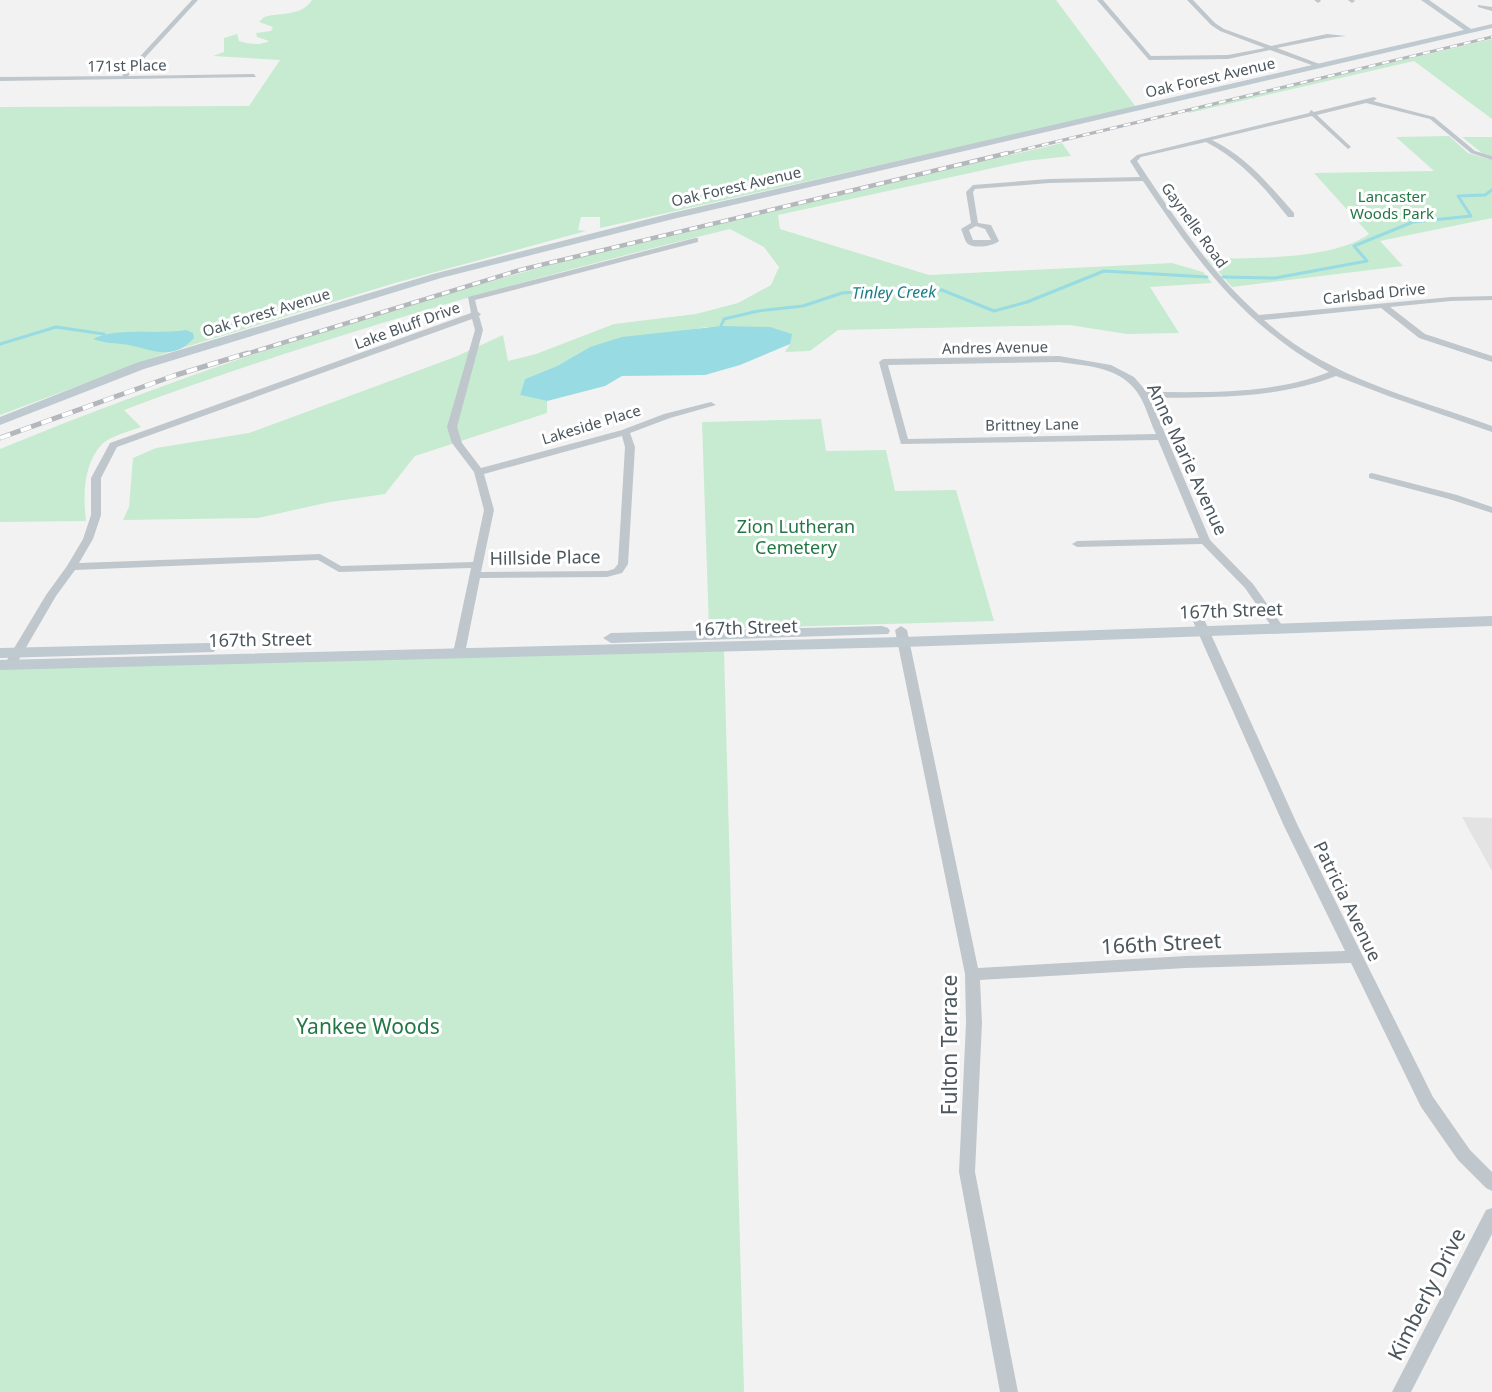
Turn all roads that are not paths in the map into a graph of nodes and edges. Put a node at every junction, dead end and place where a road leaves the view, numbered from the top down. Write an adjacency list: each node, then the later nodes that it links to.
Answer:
1 (195, 0): 13 (street)
2 (1100, 0): 10 (street)
3 (1190, 0): 10 (street)
4 (1424, 0): 8 (street)
5 (1480, 6): 6 (street)
6 (1492, 9)
7 (1492, 26): 8 (street, Oak Forest Avenue)
8 (1470, 31): 11 (street, Oak Forest Avenue)
9 (1343, 36): 10 (street)
10 (1274, 49): 11 (street)
11 (1324, 65): 32 (street, Oak Forest Avenue)
12 (254, 76): 13 (street, 171st Place)
13 (123, 78): 14 (street, 171st Place)
14 (0, 79)
15 (1311, 112): 16 (street, Gaynelle Road); 17 (street); 18 (street, Gaynelle Road)
16 (1205, 139): 19 (street, Gaynelle Road); 20 (street)
17 (1347, 147)
18 (1492, 158)
19 (1145, 179): 21 (street); 26 (street, Gaynelle Road)
20 (1292, 214)
21 (975, 224)
22 (695, 240): 25 (street, Lake Bluff Drive)
23 (1492, 298): 24 (street, Carlsbad Drive)
24 (1383, 306): 26 (street, Carlsbad Drive); 27 (street)
25 (477, 314): 37 (street); 42 (street, Lake Bluff Drive)
26 (1258, 318): 29 (street, Gaynelle Road)
27 (1492, 359)
28 (1108, 367): 30 (street, Anne Marie Avenue); 36 (street, Andres Avenue)
29 (1336, 373): 30 (street); 33 (street, Gaynelle Road)
30 (1144, 395): 35 (street, Anne Marie Avenue)
31 (711, 405): 34 (street, Lakeside Place)
32 (0, 421)
33 (1492, 429)
34 (625, 432): 37 (street, Lakeside Place); 43 (street, Hillside Place)
35 (1159, 437): 36 (street, Brittney Lane); 40 (street, Anne Marie Avenue)
36 (904, 442)
37 (479, 472): 43 (street)
38 (1372, 476): 39 (street)
39 (1492, 510)
40 (1205, 541): 41 (street); 46 (street, Anne Marie Avenue)
41 (1077, 544)
42 (72, 567): 43 (street); 50 (street)
43 (476, 570): 49 (street)
44 (1492, 610): 46 (street, 167th Street)
45 (1492, 621): 46 (street, 167th Street)
46 (1275, 622): 47 (street, 167th Street)
47 (1200, 625): 48 (street, 167th Street); 51 (street, Patricia Avenue)
48 (902, 636): 49 (street, 167th Street); 52 (street, Fulton Terrace)
49 (460, 648): 50 (street, 167th Street)
50 (7, 659)
51 (1353, 957): 52 (street, 166th Street); 53 (street, Patricia Avenue)
52 (972, 974): 55 (street, Fulton Terrace)
53 (1492, 1183)
54 (1492, 1216): 56 (street, Kimberly Drive)
55 (1009, 1392)
56 (1401, 1392)

